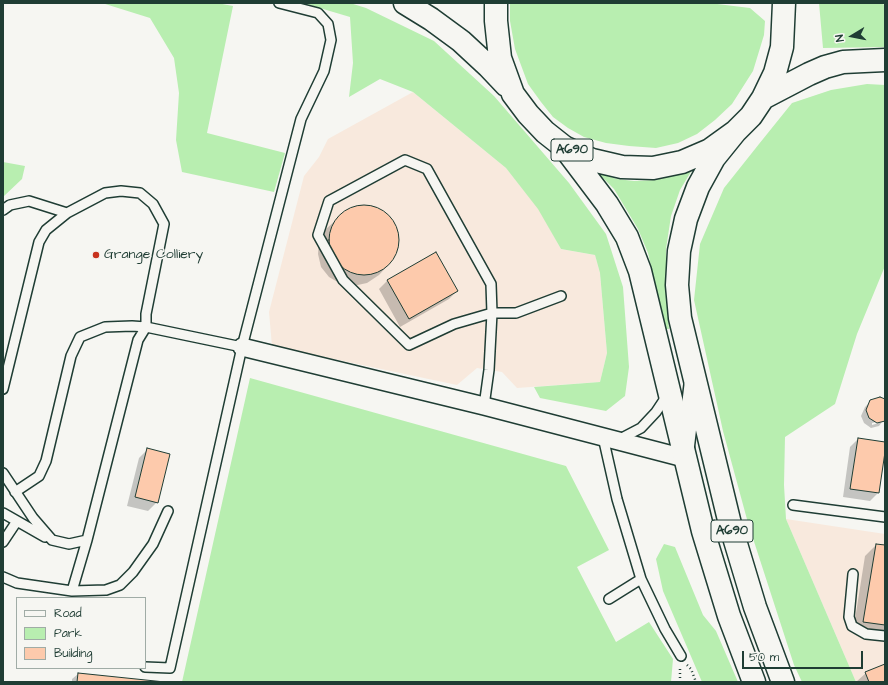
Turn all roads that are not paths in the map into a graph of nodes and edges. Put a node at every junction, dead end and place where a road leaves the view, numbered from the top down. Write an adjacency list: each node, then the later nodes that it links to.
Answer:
1 (279, 3): 15 (lane)
2 (405, 3): 6 (highway)
3 (496, 3): 6 (highway, A690)
4 (784, 11): 7 (highway, A690)
5 (885, 60): 7 (highway)
6 (513, 94): 9 (highway, A690)
7 (764, 98): 8 (highway, A690)
8 (735, 132): 9 (highway, A690); 16 (highway, A690)
9 (564, 147): 18 (highway, A690)
10 (3, 210): 11 (lane)
11 (67, 213): 14 (lane); 17 (lane)
12 (562, 296): 13 (lane)
13 (492, 313): 13 (lane); 19 (lane)
14 (146, 328): 15 (lane); 23 (lane); 30 (lane)
15 (242, 347): 19 (street); 39 (lane)
16 (694, 376): 21 (street); 41 (highway, A690)
17 (3, 389)
18 (669, 392): 20 (lane); 21 (highway, A690)
19 (484, 406): 20 (street)
20 (610, 439): 21 (street); 34 (lane)
21 (684, 458): 40 (highway, A690)
22 (3, 473): 23 (lane)
23 (15, 492): 29 (lane)
24 (793, 505): 27 (lane)
25 (168, 511): 35 (lane)
26 (3, 513): 28 (lane)
27 (885, 517)
28 (17, 521): 29 (lane); 31 (lane)
29 (52, 540): 30 (lane)
30 (87, 540): 35 (lane)
31 (3, 542)
32 (853, 574): 37 (lane)
33 (3, 577): 35 (lane)
34 (641, 579): 36 (lane); 38 (lane)
35 (72, 591)
36 (609, 599)
37 (885, 636)
38 (681, 656)
39 (146, 667)
40 (754, 682)
41 (783, 682)

